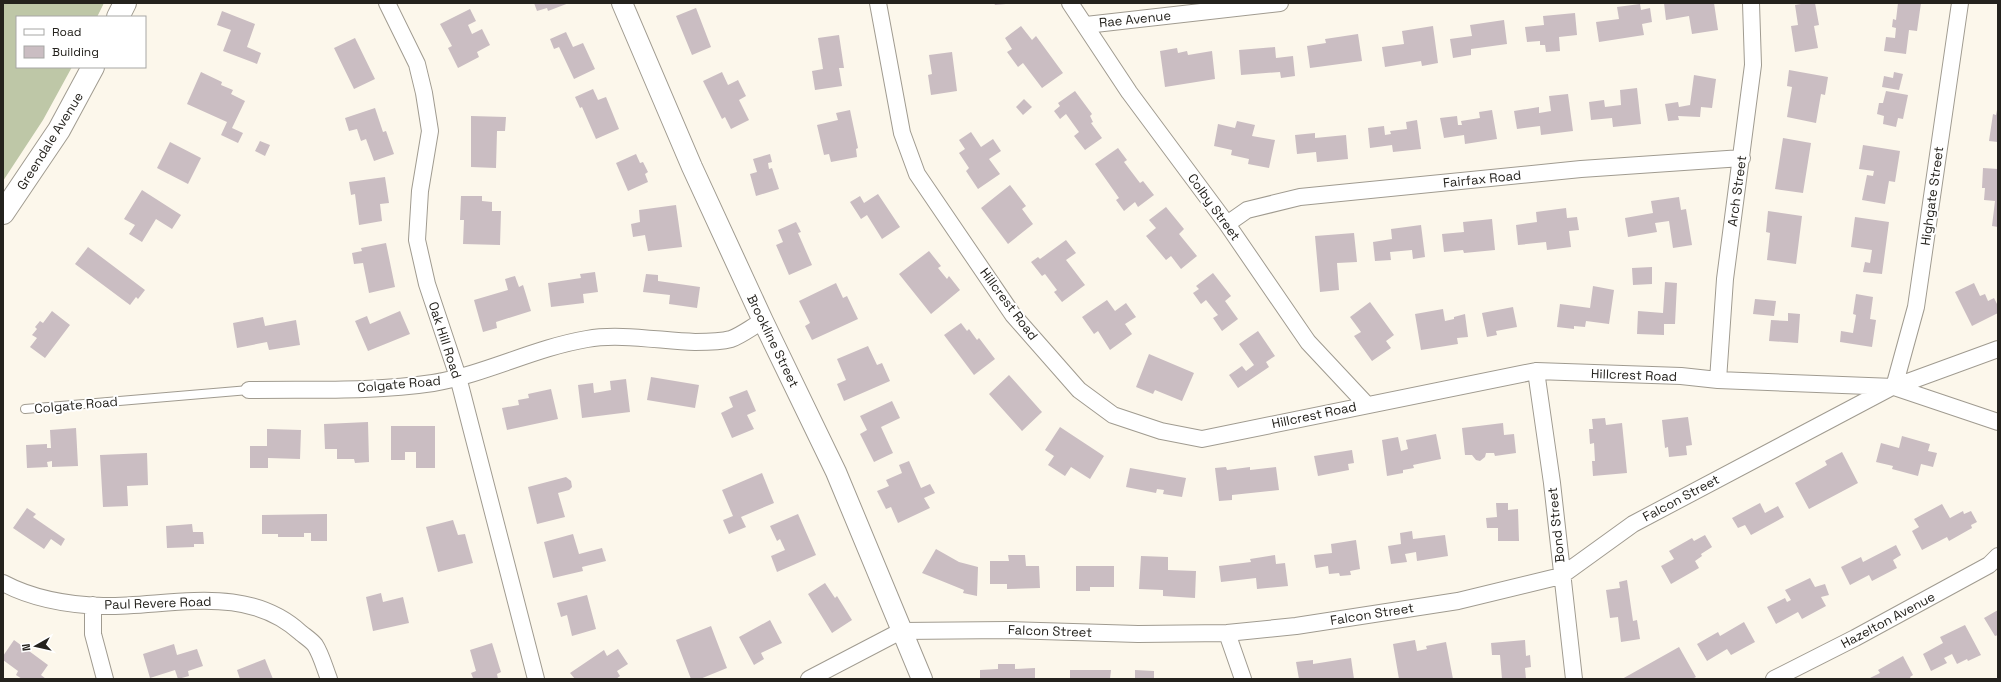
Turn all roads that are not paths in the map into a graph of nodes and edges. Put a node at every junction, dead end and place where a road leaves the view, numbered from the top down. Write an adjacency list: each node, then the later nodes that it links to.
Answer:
1 (125, 3): 9 (main road)
2 (387, 3): 18 (street, Oak Hill Road)
3 (622, 3): 15 (street, Brookline Street)
4 (878, 3): 22 (street, Hillcrest Road)
5 (1070, 3): 10 (street, Colby Street)
6 (1280, 3): 10 (street, Rae Avenue)
7 (1751, 3): 12 (street, Arch Street)
8 (1960, 3): 20 (street, Highgate Street)
9 (118, 16)
10 (1086, 25): 14 (street, Colby Street)
11 (92, 68): 13 (main road, Greendale Avenue)
12 (1742, 158): 14 (street, Fairfax Road); 19 (street, Arch Street)
13 (3, 213)
14 (1227, 224): 22 (street, Colby Street)
15 (763, 321): 18 (street, Colgate Road); 29 (street, Brookline Street)
16 (1998, 349): 20 (street, Hillcrest Road)
17 (1536, 371): 19 (street, Hillcrest Road); 22 (street, Hillcrest Road); 26 (street, Bond Street)
18 (458, 377): 21 (street, Colgate Road); 33 (street, Oak Hill Road)
19 (1718, 380): 20 (street, Hillcrest Road)
20 (1894, 387): 24 (street); 26 (street, Falcon Street)
21 (249, 390): 23 (lane, Colgate Road)
22 (1366, 404)
23 (25, 409)
24 (1998, 422)
25 (1998, 556): 38 (street, Hazelton Avenue)
26 (1561, 576): 30 (street, Falcon Street); 37 (street, Bond Street)
27 (4, 586): 28 (street, Paul Revere Road)
28 (93, 605): 31 (street); 32 (street, Paul Revere Road)
29 (901, 631): 30 (street, Falcon Street); 34 (street, Falcon Street); 35 (street, Brookline Street)
30 (1226, 633): 36 (street)
31 (105, 679)
32 (329, 679)
33 (536, 679)
34 (809, 679)
35 (922, 679)
36 (1243, 679)
37 (1574, 679)
38 (1774, 679)

